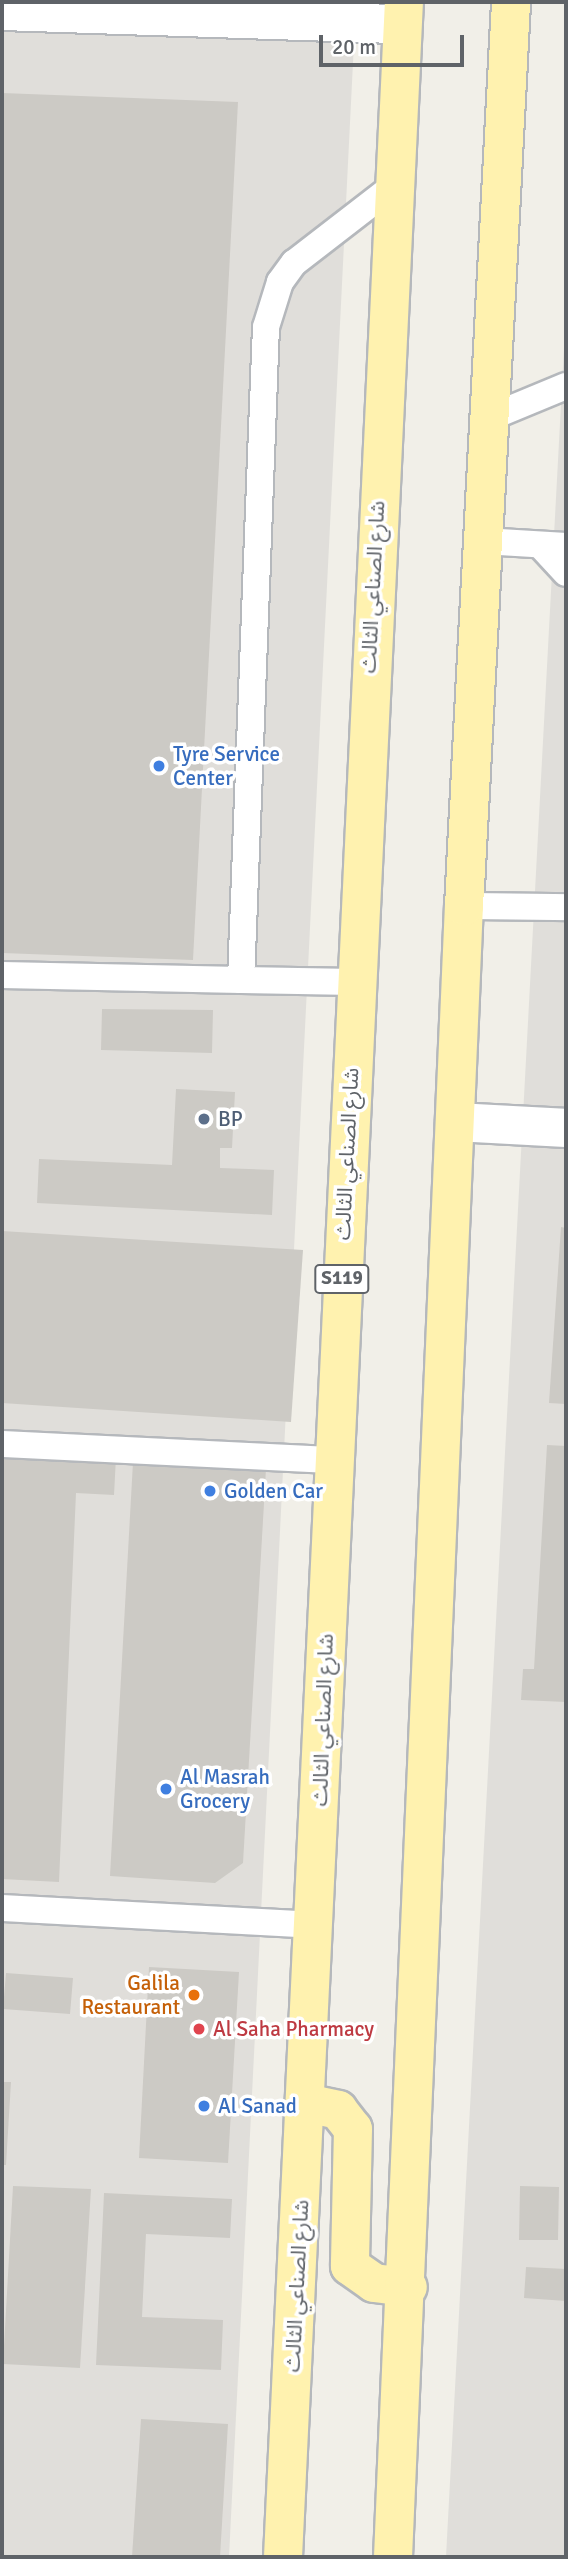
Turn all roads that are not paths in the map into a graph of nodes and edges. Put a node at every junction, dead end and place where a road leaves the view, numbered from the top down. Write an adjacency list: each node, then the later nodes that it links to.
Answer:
1 (511, 2): 6 (main road)
2 (2, 11): 3 (street)
3 (403, 13): 4 (main road, شارع الصناعي الثالث / S119)
4 (391, 188): 13 (lane); 14 (main road, شارع الصناعي الثالث / S119)
5 (566, 386): 6 (lane)
6 (491, 417): 7 (main road)
7 (483, 541): 8 (lane); 10 (main road)
8 (553, 546): 9 (lane)
9 (566, 573)
10 (464, 906): 11 (lane); 15 (main road)
11 (566, 907)
12 (2, 975): 13 (lane)
13 (240, 980): 14 (lane)
14 (355, 982): 18 (main road, شارع الصناعي الثالث / S119)
15 (456, 1122): 16 (street); 22 (main road)
16 (566, 1128)
17 (2, 1444): 18 (lane)
18 (333, 1460): 20 (main road, شارع الصناعي الثالث / S119)
19 (2, 1908): 20 (lane)
20 (313, 1925): 21 (main road, شارع الصناعي الثالث / S119)
21 (306, 2103): 22 (main road); 23 (main road, شارع الصناعي الثالث / S119)
22 (408, 2287): 24 (main road)
23 (283, 2557)
24 (393, 2557)

